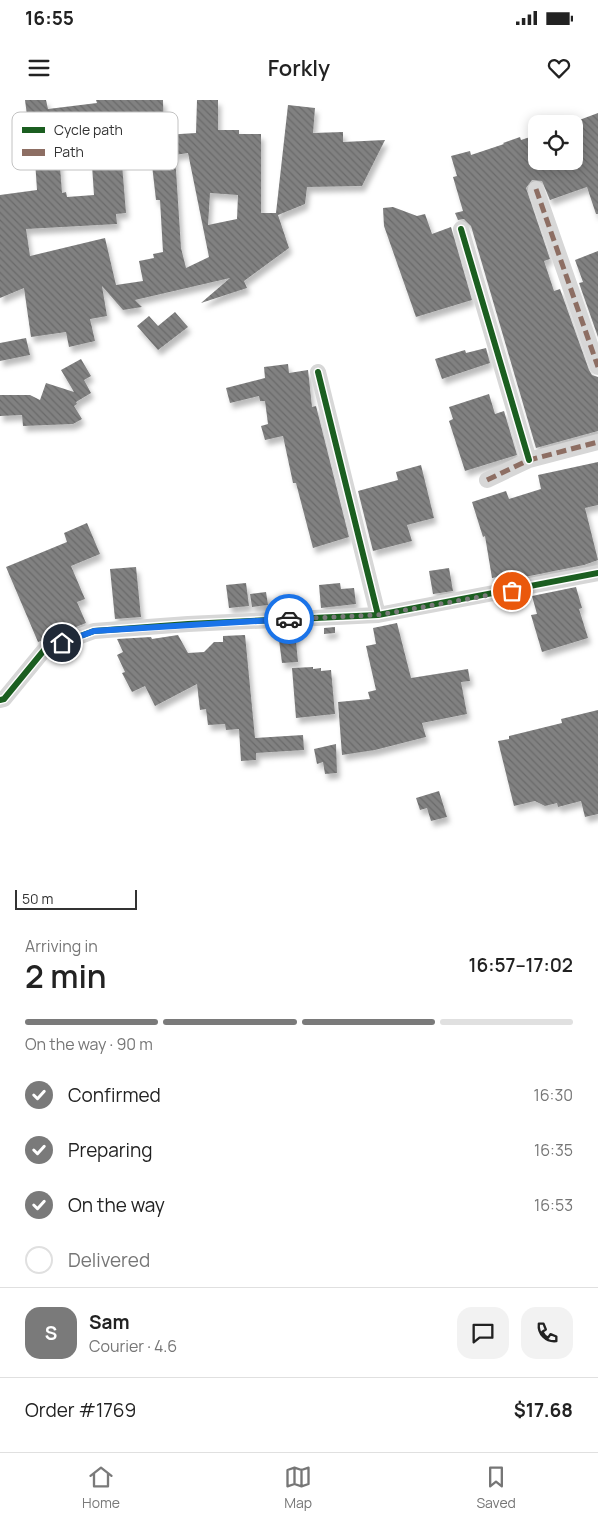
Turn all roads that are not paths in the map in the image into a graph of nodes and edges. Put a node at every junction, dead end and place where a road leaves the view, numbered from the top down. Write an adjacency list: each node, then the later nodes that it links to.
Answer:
1 (536, 189): 3 (street)
2 (461, 229): 6 (street)
3 (598, 367)
4 (318, 372): 9 (street)
5 (598, 442): 6 (street)
6 (529, 460): 7 (street)
7 (486, 480)
8 (598, 573): 9 (street)
9 (378, 615): 10 (street)
10 (0, 700)

